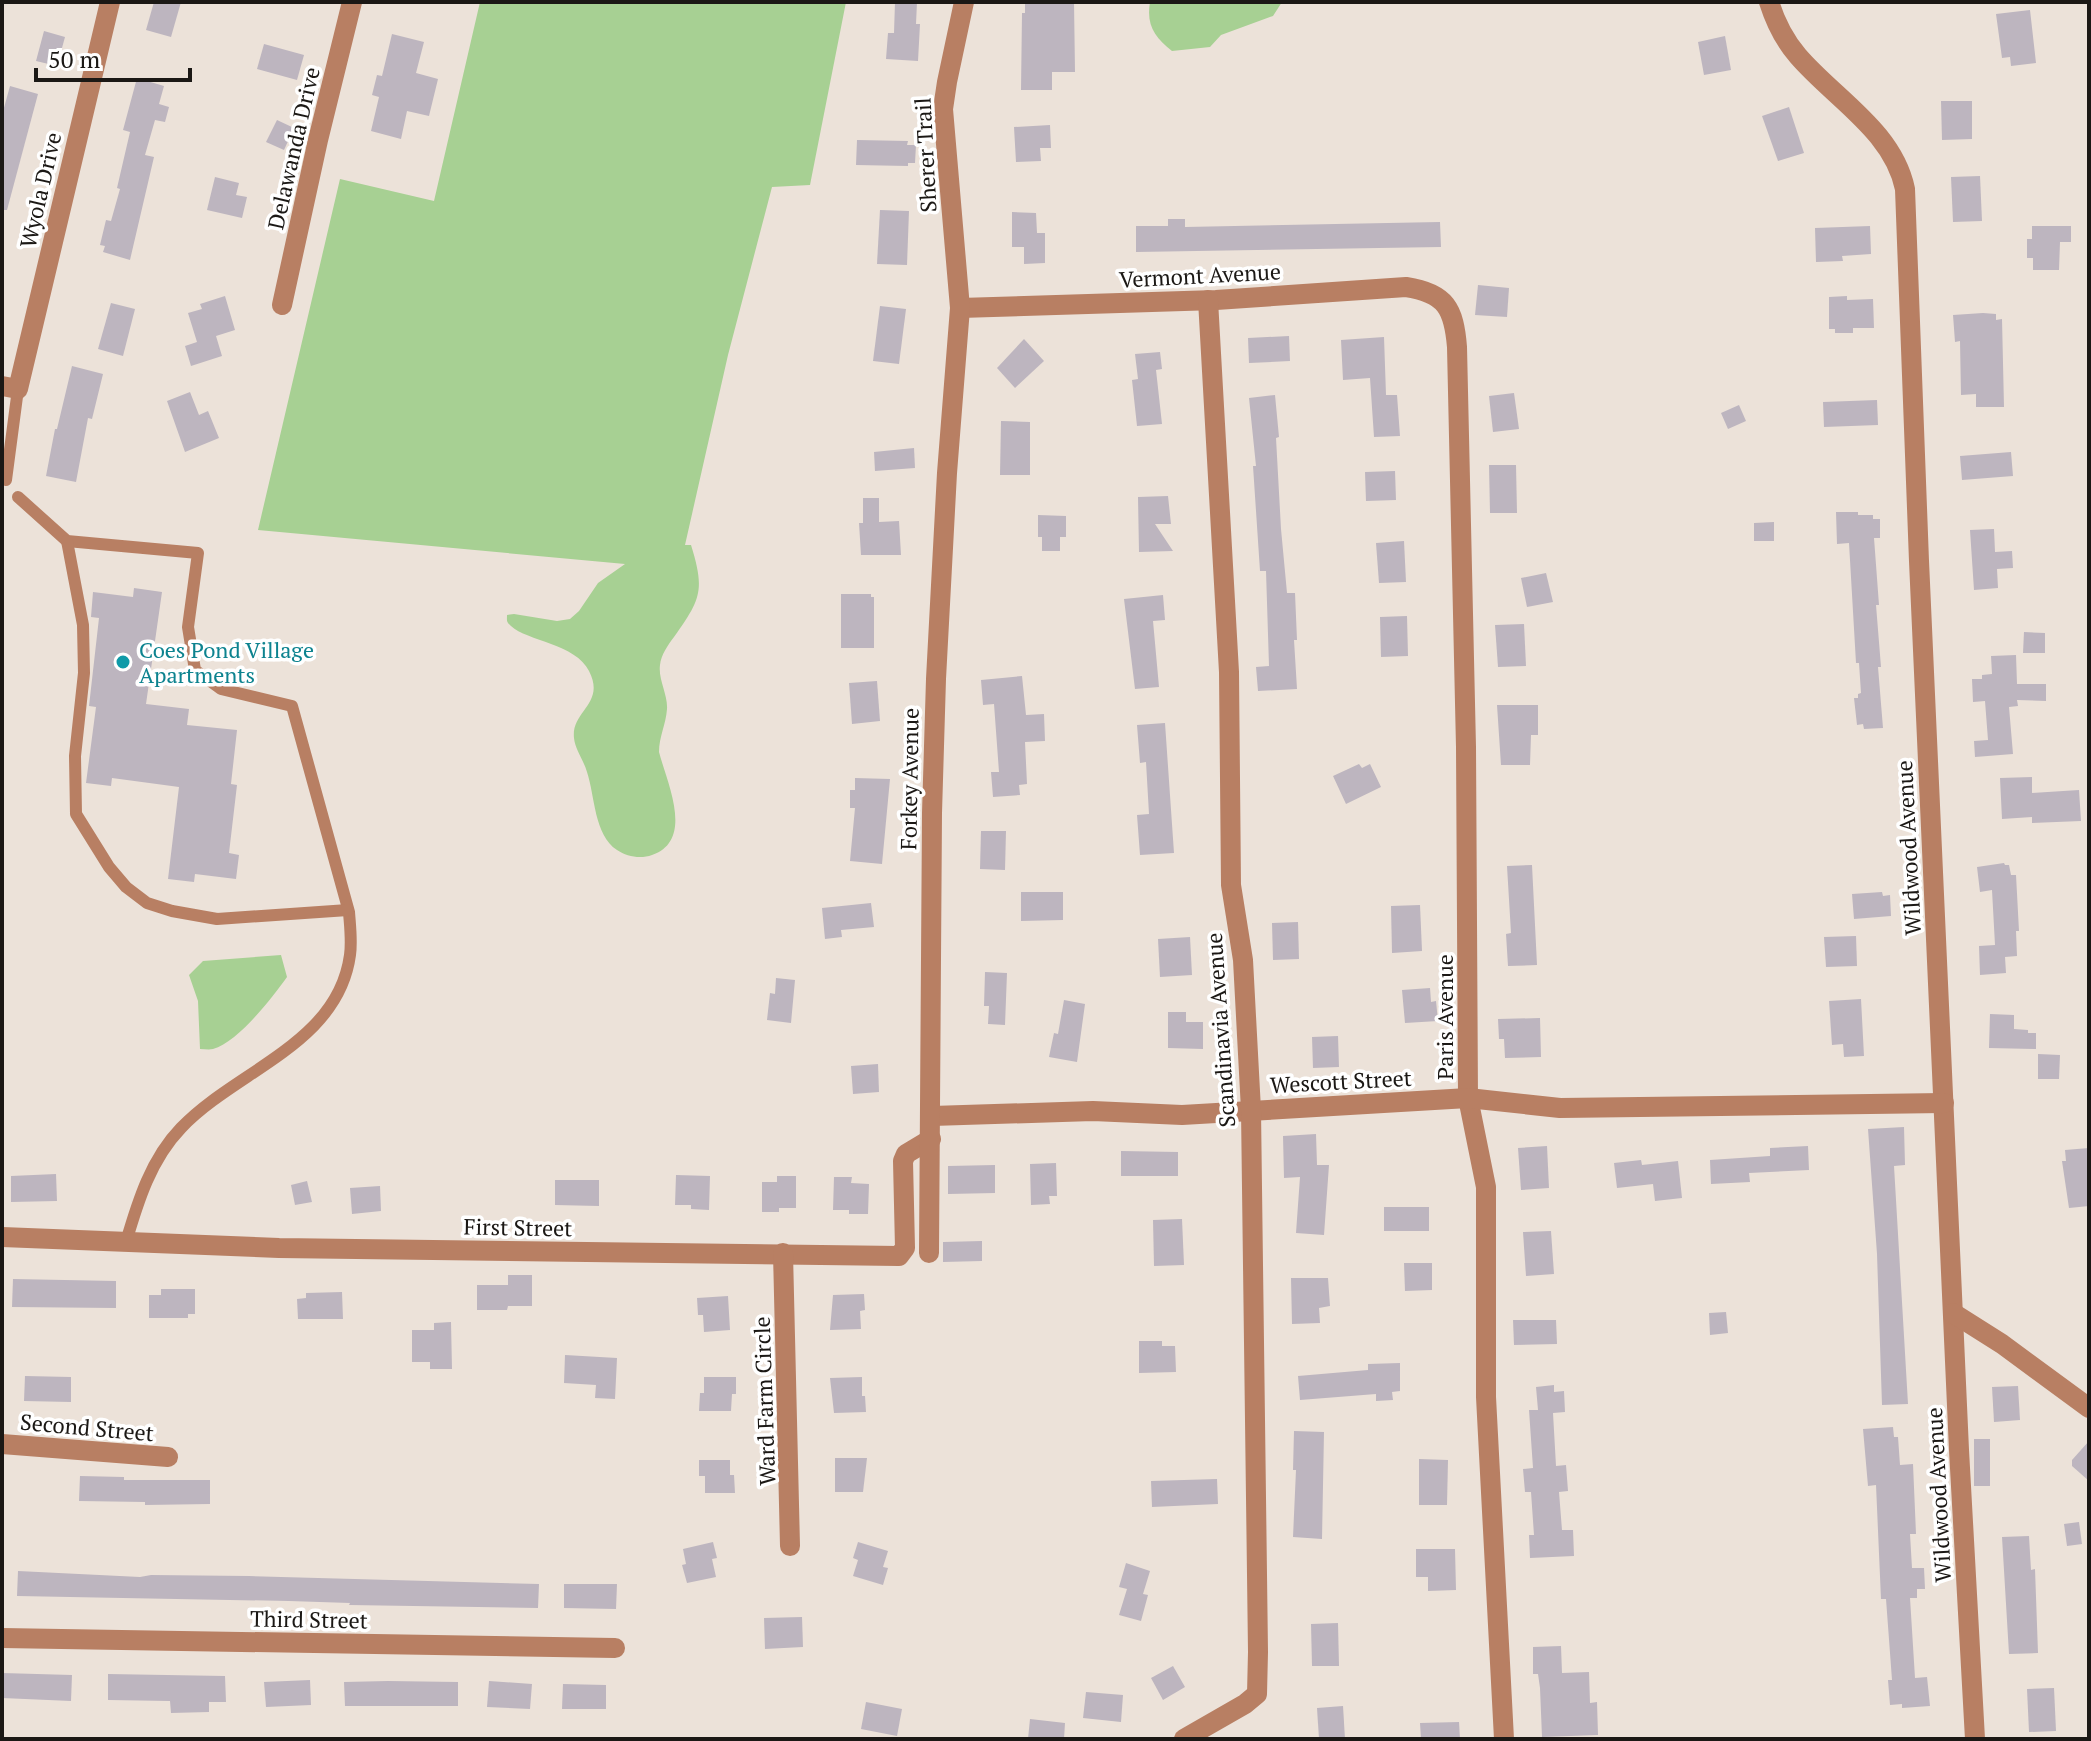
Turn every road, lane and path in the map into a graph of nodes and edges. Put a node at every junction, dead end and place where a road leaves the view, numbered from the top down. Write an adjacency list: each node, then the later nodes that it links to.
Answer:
1 (110, 2): 9 (street, Wyola Drive)
2 (352, 2): 7 (street, Delawanda Drive)
3 (964, 2): 8 (street, Sherer Trail)
4 (1769, 2): 15 (street, Wildwood Avenue)
5 (1439, 299): 6 (street, Vermont Avenue); 14 (street, Paris Avenue)
6 (1208, 300): 8 (street, Vermont Avenue); 16 (street, Scandinavia Avenue)
7 (282, 305)
8 (960, 308): 17 (street, Forkey Avenue)
9 (10, 387): 10 (lane)
10 (6, 480)
11 (18, 497): 12 (lane)
12 (67, 541): 13 (lane); 13 (lane)
13 (348, 910): 20 (lane)
14 (1468, 1098): 15 (street, Wescott Street); 16 (street, Wescott Street); 31 (street, Paris Avenue)
15 (1944, 1103): 23 (street, Wildwood Avenue)
16 (1251, 1110): 17 (street, Wescott Street); 30 (street, Scandinavia Avenue)
17 (932, 1116): 18 (street, Forkey Avenue)
18 (931, 1139): 21 (street, First Street); 22 (street, Forkey Avenue)
19 (2, 1237): 20 (street, First Street)
20 (126, 1242): 21 (street, First Street)
21 (783, 1253): 27 (street, Ward Farm Circle)
22 (929, 1253)
23 (1953, 1313): 24 (street); 32 (street, Wildwood Avenue)
24 (2089, 1408)
25 (2, 1444): 26 (street, Second Street)
26 (168, 1457)
27 (790, 1546)
28 (2, 1638): 29 (street, Third Street)
29 (615, 1648)
30 (1184, 1739)
31 (1504, 1739)
32 (1975, 1739)

